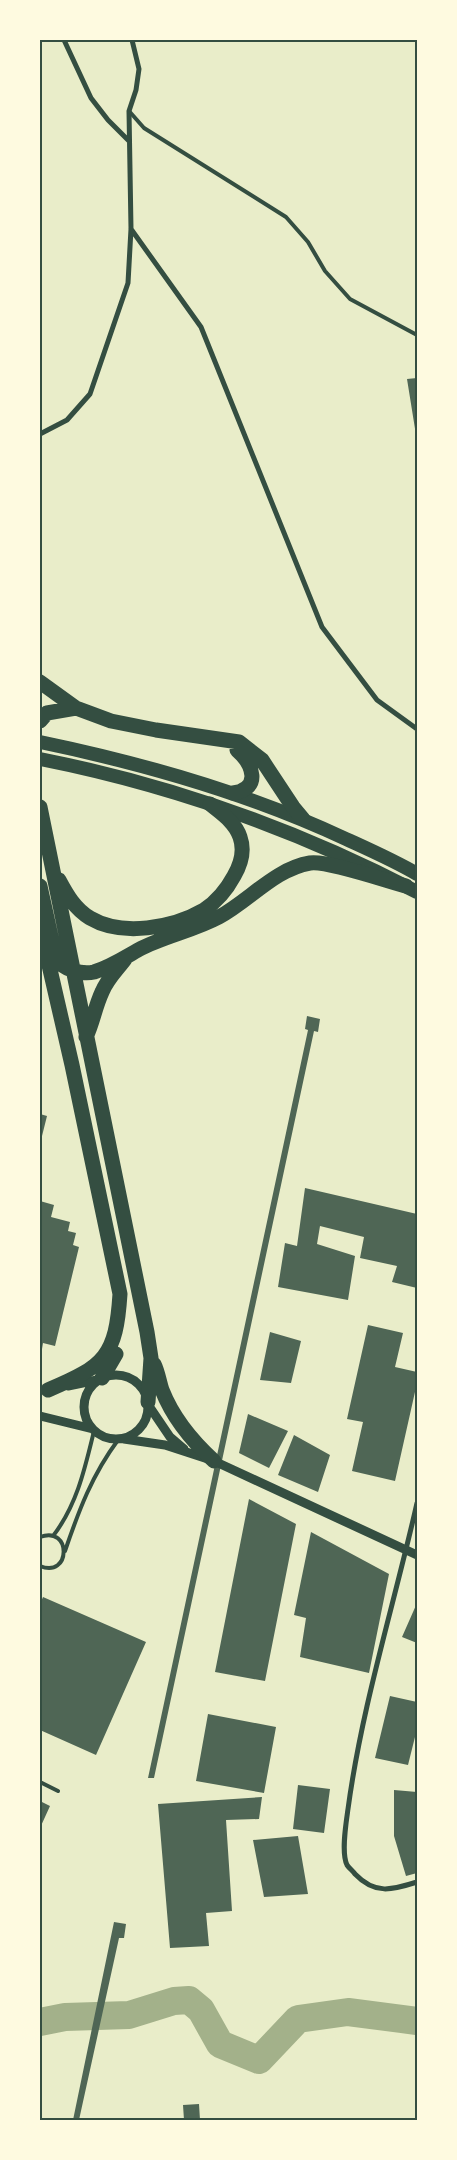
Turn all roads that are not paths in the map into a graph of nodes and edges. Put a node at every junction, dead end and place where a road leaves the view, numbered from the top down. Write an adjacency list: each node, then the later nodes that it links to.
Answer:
1 (64, 40): 4 (street)
2 (132, 40): 3 (street)
3 (129, 111): 4 (street); 6 (lane)
4 (129, 141): 5 (street)
5 (131, 229): 7 (street); 11 (street)
6 (417, 335)
7 (40, 434)
8 (40, 682): 9 (highway)
9 (76, 708): 10 (highway); 12 (highway)
10 (40, 721)
11 (417, 729)
12 (222, 739): 15 (highway); 18 (highway)
13 (40, 742): 15 (highway)
14 (40, 759): 16 (highway)
15 (233, 793): 18 (highway)
16 (210, 804): 19 (highway); 22 (highway)
17 (40, 807): 19 (highway)
18 (303, 819): 20 (highway)
19 (52, 870): 25 (highway)
20 (415, 873)
21 (40, 886): 25 (highway)
22 (411, 889): 24 (highway)
23 (40, 926): 27 (highway)
24 (126, 959): 25 (highway); 26 (highway)
25 (74, 970): 26 (highway)
26 (86, 1037): 28 (highway)
27 (120, 1294): 29 (highway); 30 (highway)
28 (151, 1358): 31 (highway); 36 (highway)
29 (99, 1379): 30 (street); 31 (street); 33 (street)
30 (44, 1389)
31 (149, 1404): 34 (street); 35 (street)
32 (40, 1416): 33 (street)
33 (93, 1430): 34 (street); 38 (lane)
34 (121, 1439): 35 (street); 40 (lane)
35 (186, 1451): 36 (street)
36 (214, 1461): 41 (street)
37 (417, 1503): 41 (street)
38 (53, 1536): 39 (lane); 40 (lane)
39 (40, 1537)
40 (65, 1551): 43 (lane)
41 (406, 1551): 42 (street); 47 (street)
42 (417, 1555)
43 (41, 1567): 44 (lane)
44 (40, 1574)
45 (40, 1782): 46 (lane)
46 (58, 1791)
47 (417, 1882)

